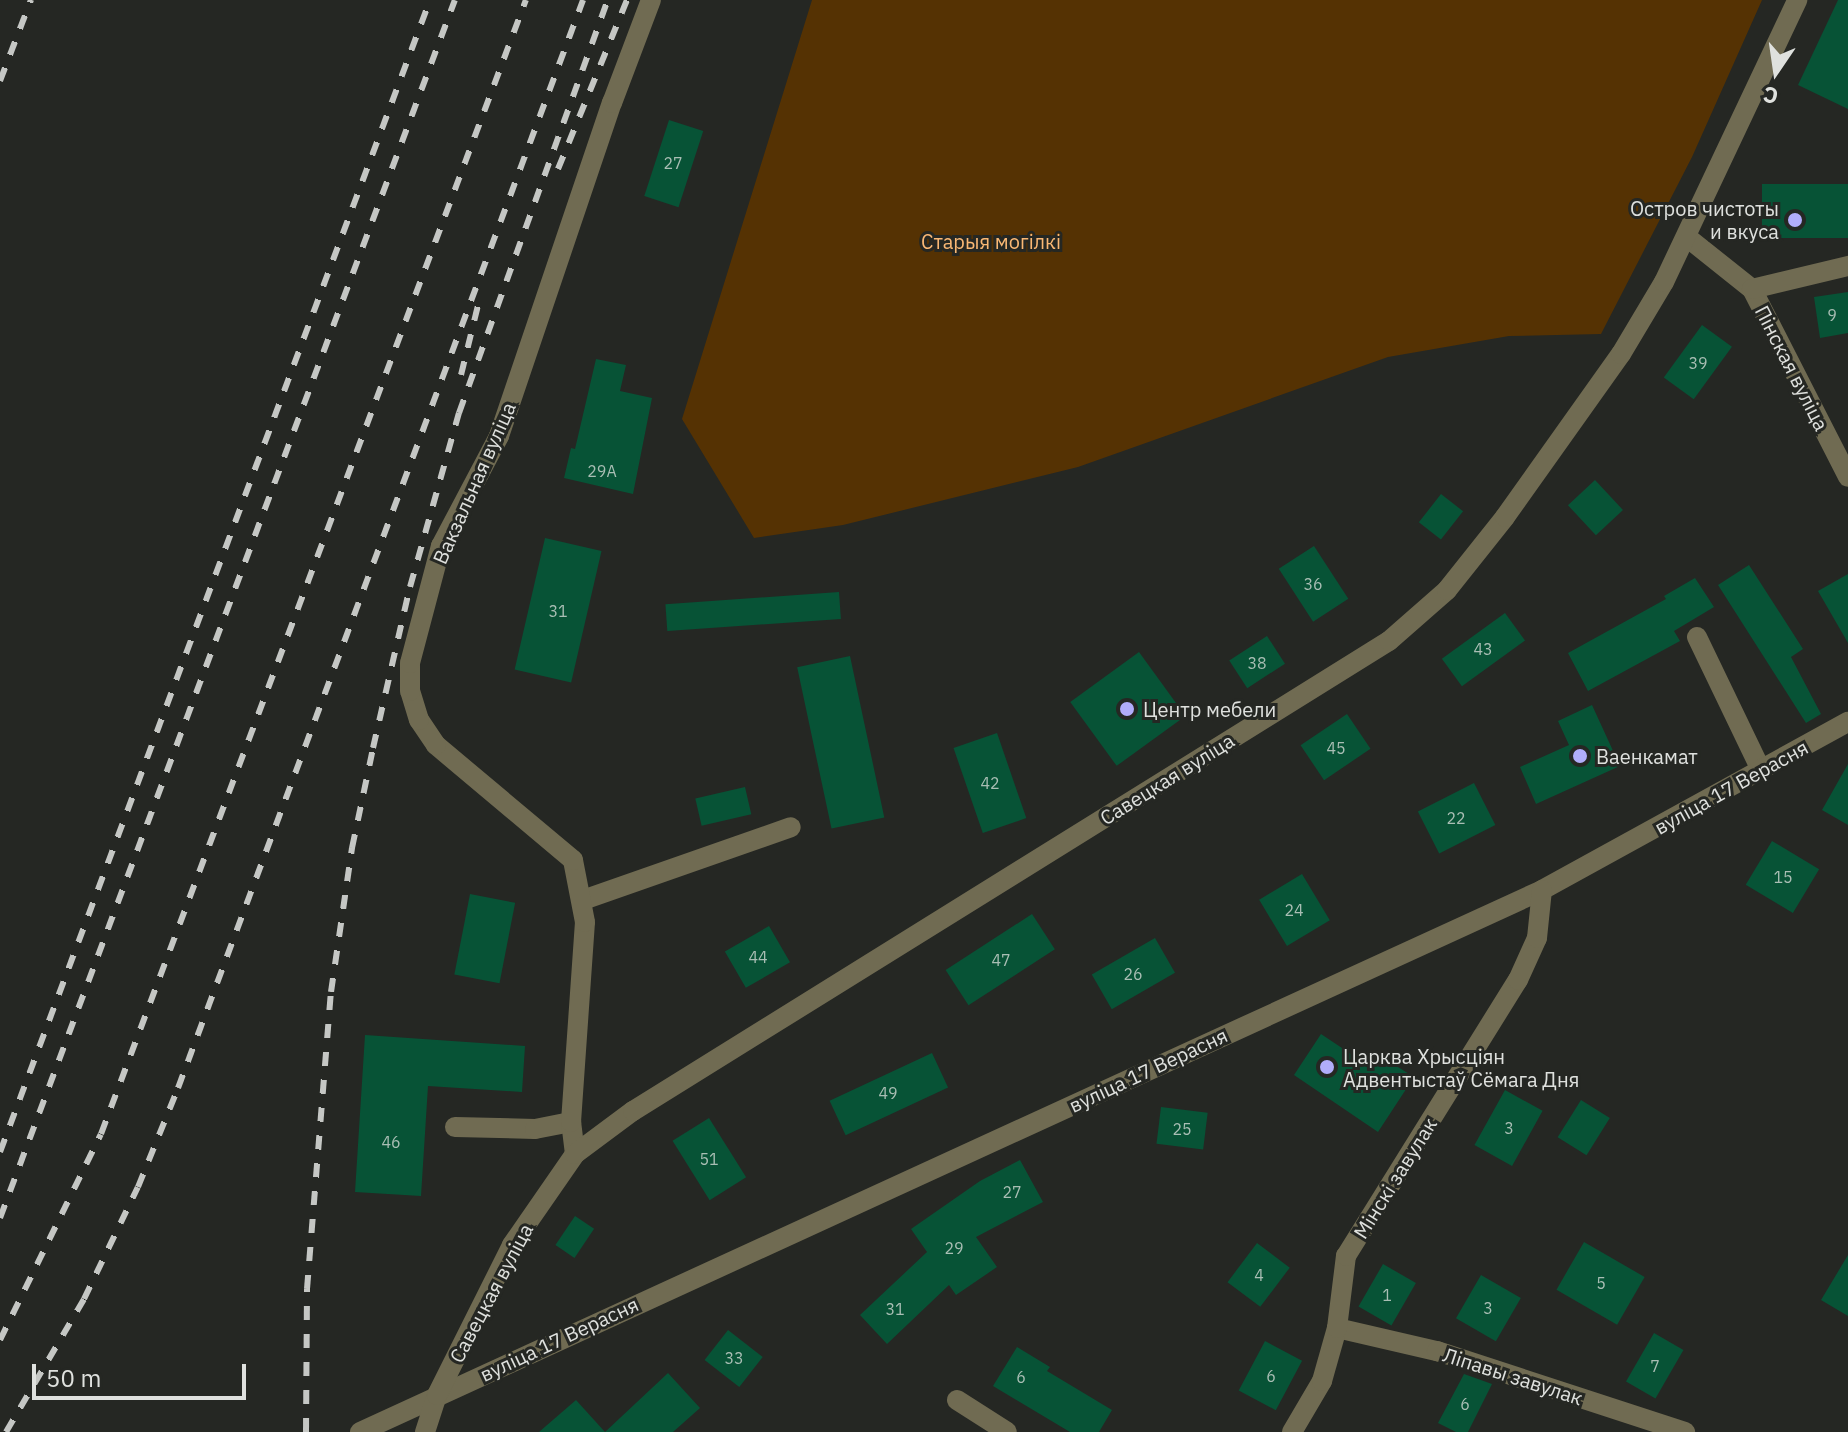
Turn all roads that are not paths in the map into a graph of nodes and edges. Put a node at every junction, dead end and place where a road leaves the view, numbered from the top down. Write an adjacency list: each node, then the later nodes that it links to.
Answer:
1 (651, 0): 12 (street, Вакзальная вуліца)
2 (1797, 0): 3 (street, Савецкая вуліца)
3 (1688, 238): 5 (street, Пінская вуліца); 15 (street, Савецкая вуліца)
4 (1848, 266): 5 (street)
5 (1752, 289): 6 (street, Пінская вуліца)
6 (1848, 477)
7 (1697, 637): 9 (street)
8 (1848, 722): 9 (street, вуліца 17 Верасня)
9 (1761, 770): 11 (street, вуліца 17 Верасня)
10 (791, 827): 12 (street)
11 (1542, 890): 16 (street, Мінскі завулак); 17 (street, вуліца 17 Верасня)
12 (583, 900): 13 (street, Вакзальная вуліца)
13 (571, 1122): 14 (street); 15 (street, Вакзальная вуліца)
14 (455, 1127)
15 (575, 1154): 17 (street, Савецкая вуліца)
16 (1337, 1328): 22 (street, Мінскі завулак); 23 (street, Ліпавы завулак)
17 (437, 1395): 19 (street, вуліца 17 Верасня); 20 (street, Савецкая вуліца)
18 (957, 1400): 21 (street)
19 (360, 1432)
20 (425, 1432)
21 (1007, 1432)
22 (1292, 1432)
23 (1685, 1432)

